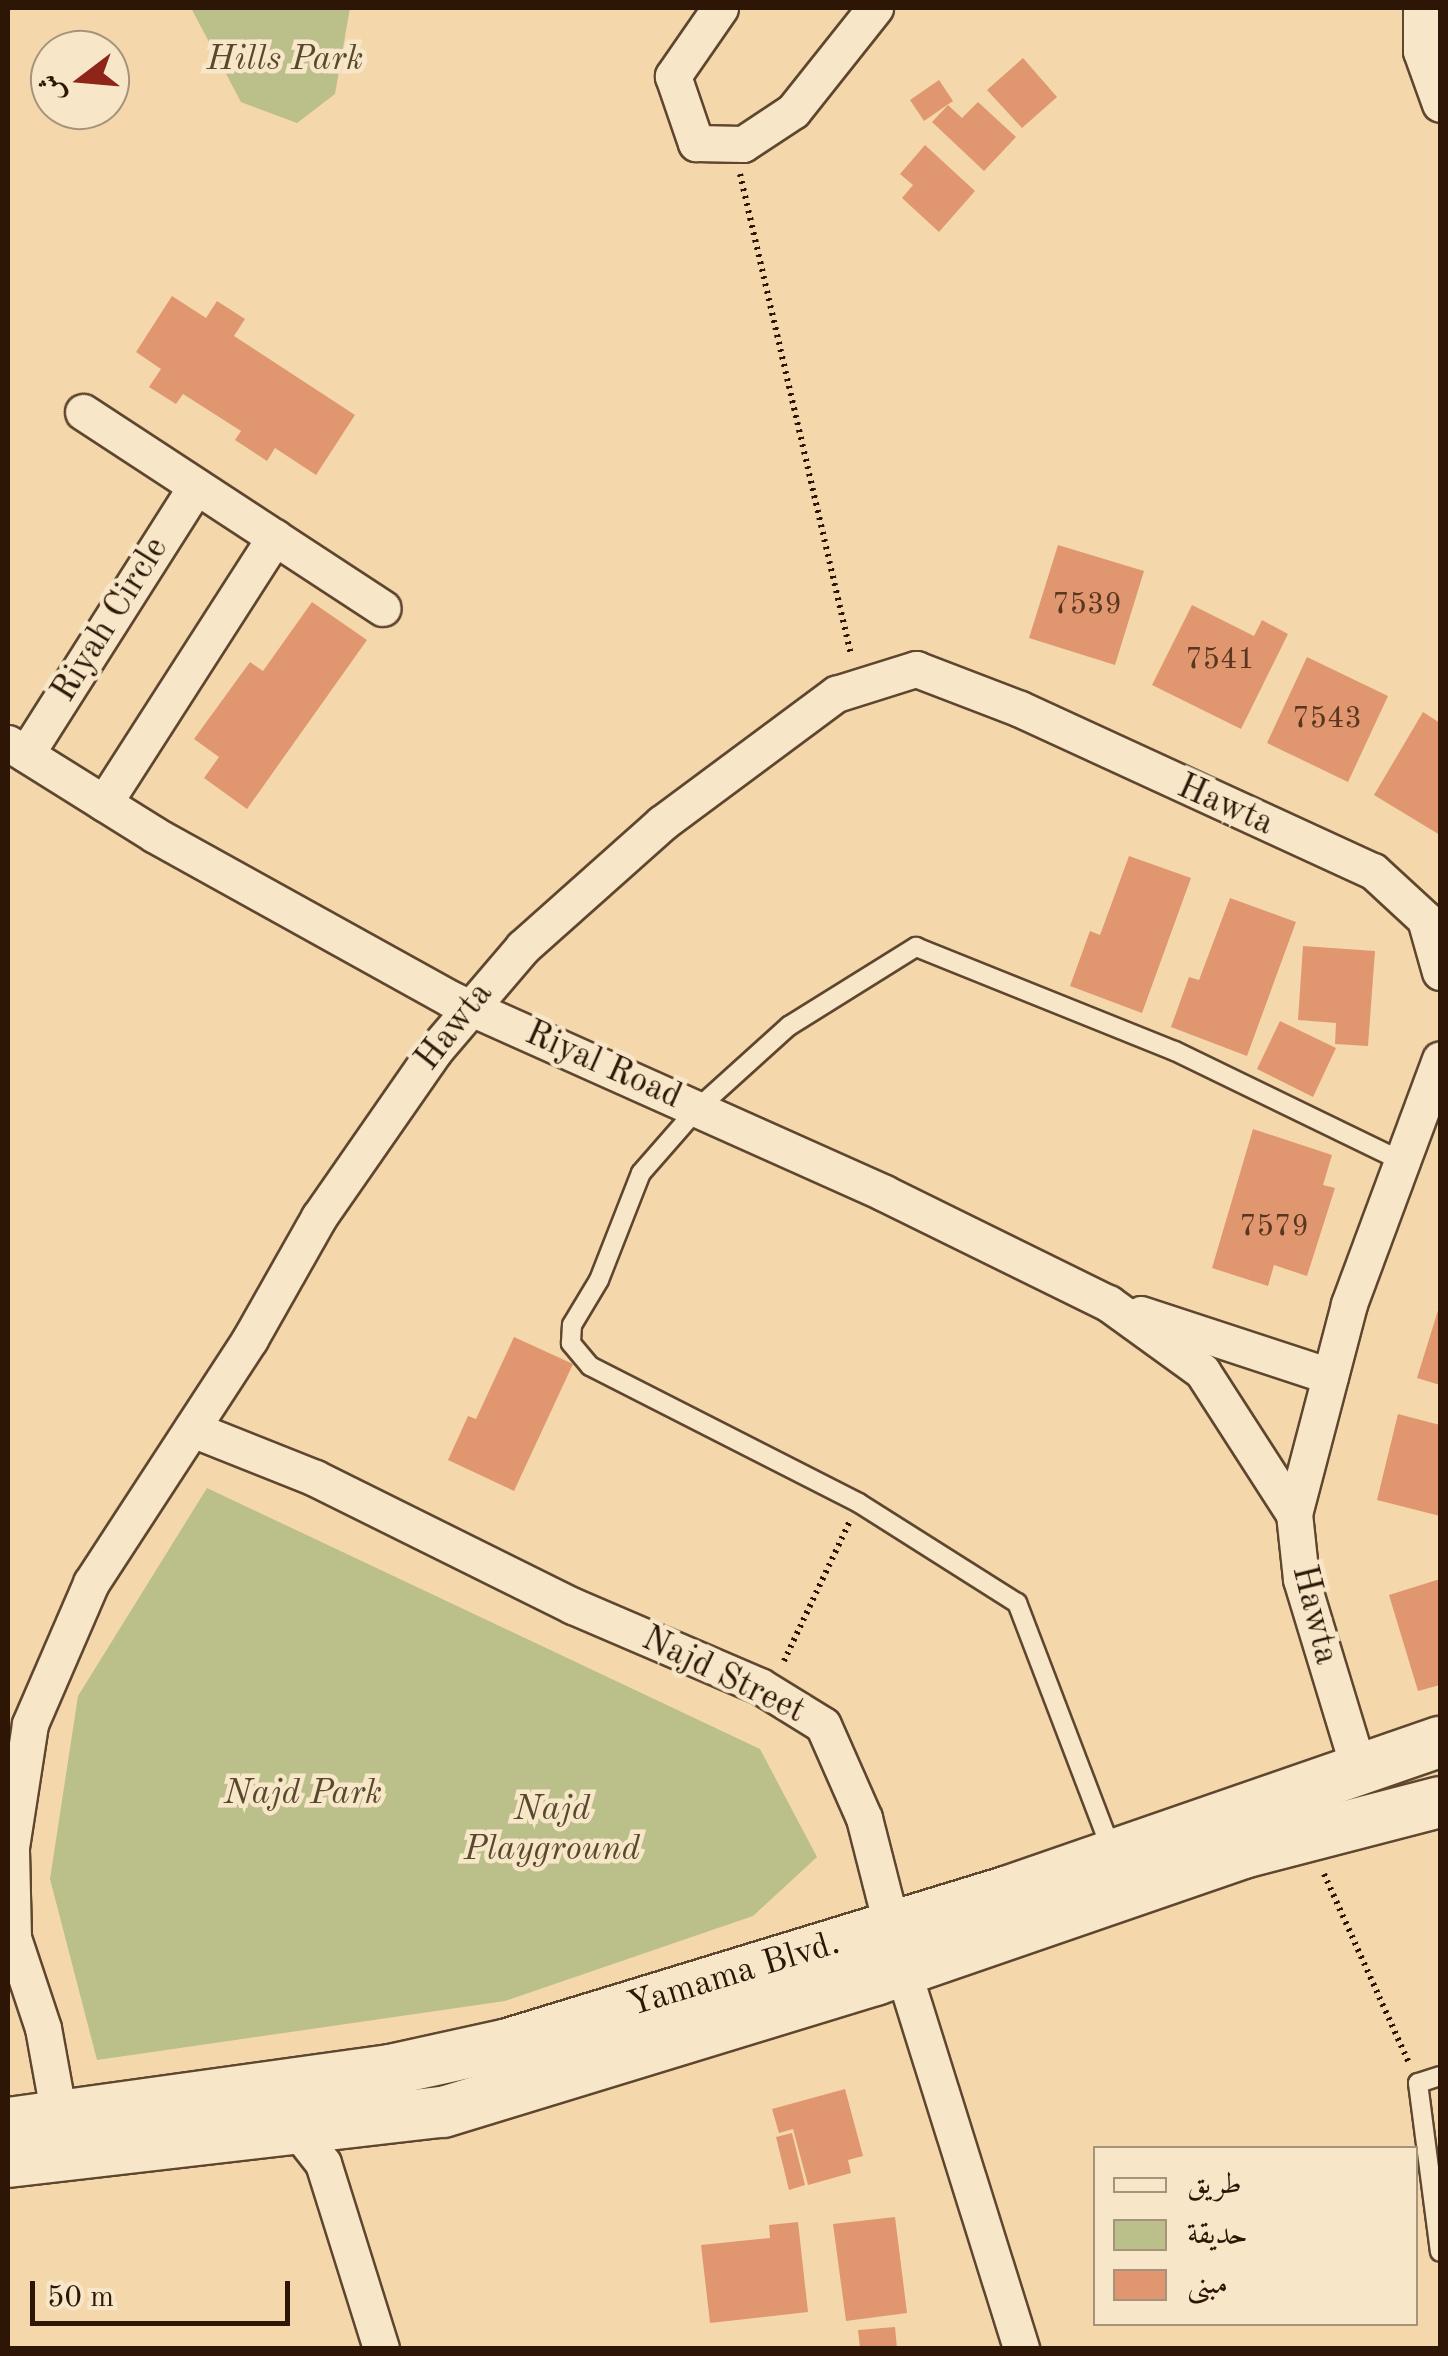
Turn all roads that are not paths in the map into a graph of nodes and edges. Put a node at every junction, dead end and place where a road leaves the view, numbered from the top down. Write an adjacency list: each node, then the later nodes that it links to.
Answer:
1 (720, 8): 2 (street)
2 (875, 8)
3 (1422, 8): 4 (street)
4 (1440, 104)
5 (82, 412): 6 (street)
6 (196, 486): 7 (street); 9 (street, Riyah Circle)
7 (276, 537): 8 (street); 10 (street)
8 (383, 608)
9 (16, 748): 10 (street, Riyal Road)
10 (104, 803): 12 (street, Riyal Road)
11 (1440, 972): 12 (street, Hawta)
12 (469, 1007): 14 (street, Riyal Road); 18 (street, Hawta)
13 (1440, 1059): 15 (street, Hawta)
14 (697, 1108): 15 (lane); 16 (street, Riyal Road); 23 (lane)
15 (1404, 1162): 17 (street, Hawta)
16 (1108, 1303): 17 (street, Riyal Road); 19 (street, Riyal Road)
17 (1330, 1376): 19 (street, Hawta)
18 (192, 1429): 24 (street, Najd Street); 26 (street, Hawta)
19 (1294, 1514): 21 (street, Hawta)
20 (1440, 1742): 21 (main road, Yamama Blvd.)
21 (1359, 1770): 23 (main road, Yamama Blvd.)
22 (1440, 1802): 24 (main road, Yamama Blvd.)
23 (1114, 1855): 24 (main road, Yamama Blvd.)
24 (898, 1949): 26 (main road, Yamama Blvd.); 28 (main road, Yamama Blvd.); 32 (street, Najd Street)
25 (1440, 2076): 30 (lane)
26 (59, 2116): 27 (main road, Yamama Blvd.)
27 (8, 2123)
28 (298, 2130): 29 (main road, Yamama Blvd.); 31 (street)
29 (8, 2162)
30 (1440, 2252)
31 (381, 2348)
32 (1021, 2348)

